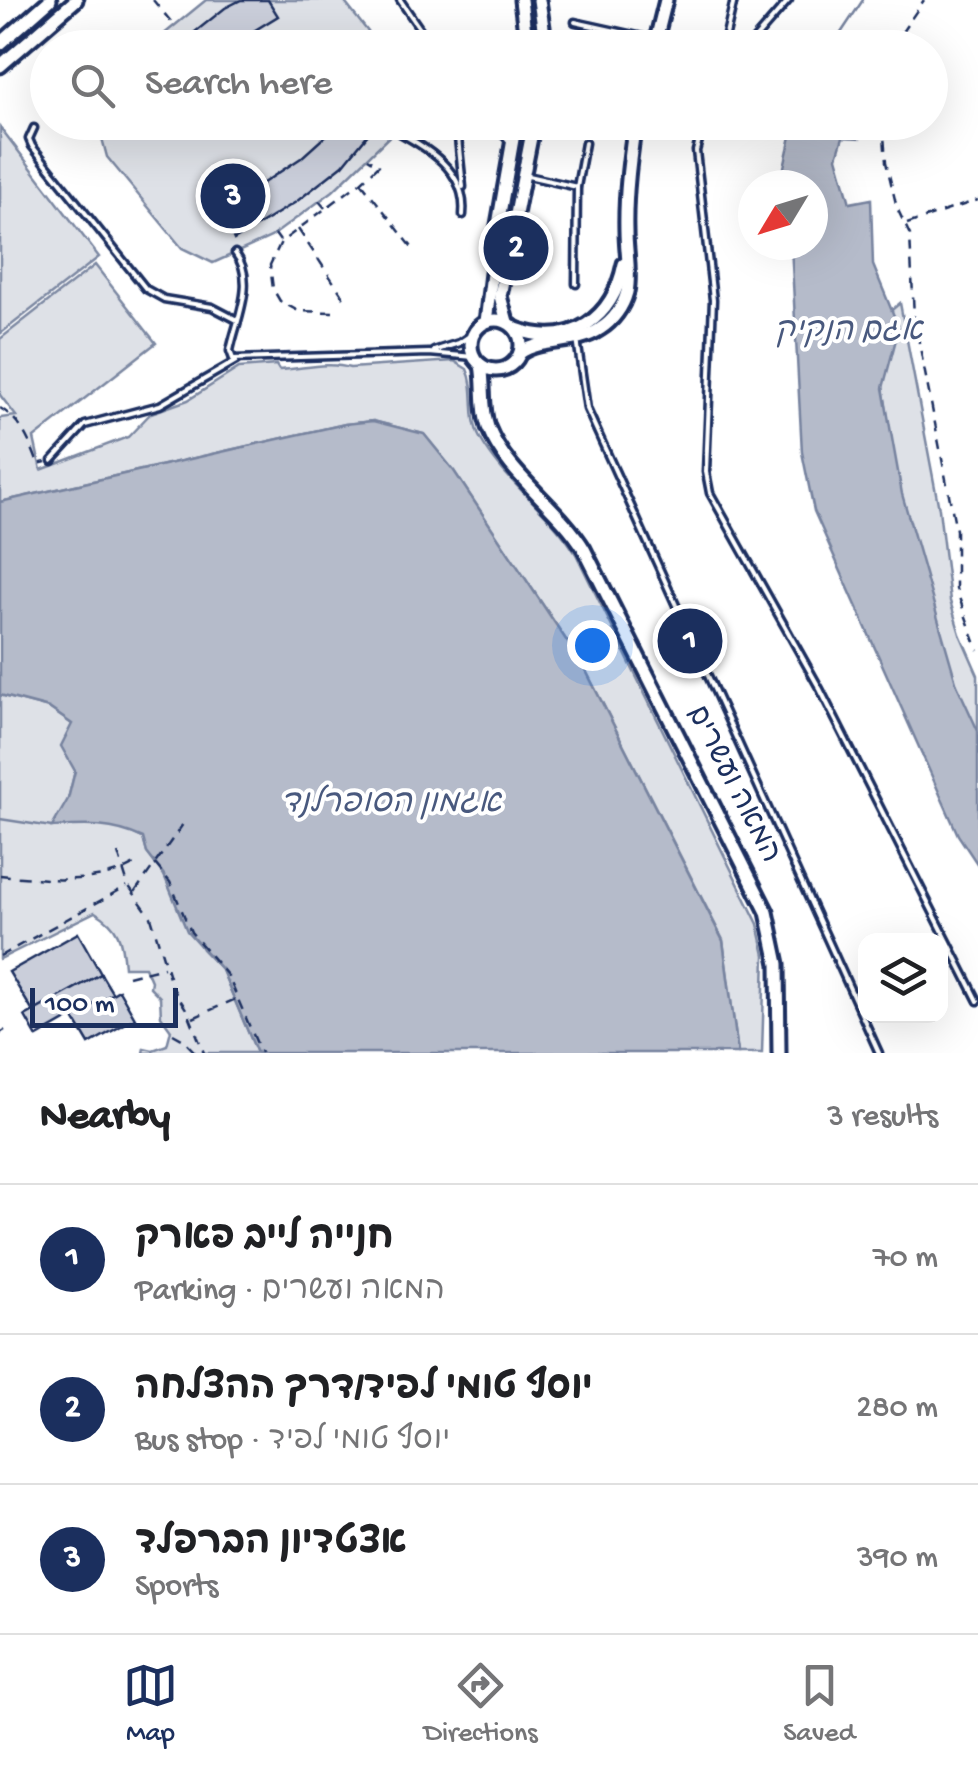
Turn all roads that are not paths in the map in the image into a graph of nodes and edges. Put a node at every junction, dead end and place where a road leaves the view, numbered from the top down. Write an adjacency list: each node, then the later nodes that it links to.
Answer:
1 (50, 0): 19 (street)
2 (76, 0): 10 (street)
3 (400, 0): 11 (lane)
4 (521, 0): 12 (street)
5 (540, 0): 13 (street)
6 (666, 0): 15 (street)
7 (734, 0): 16 (lane)
8 (789, 0): 17 (lane)
9 (576, 22): 14 (lane)
10 (41, 30)
11 (421, 30)
12 (525, 30)
13 (544, 30)
14 (605, 30)
15 (658, 30)
16 (727, 30)
17 (763, 30)
18 (30, 40): 20 (street)
19 (0, 44)
20 (0, 66)
21 (30, 137): 38 (lane)
22 (411, 140): 33 (lane)
23 (458, 140): 33 (lane)
24 (506, 140): 30 (lane)
25 (513, 140): 30 (street)
26 (530, 140): 31 (street)
27 (633, 140): 36 (street)
28 (699, 140): 50 (lane)
29 (585, 143): 32 (lane)
30 (511, 148): 39 (street)
31 (523, 175): 32 (lane); 40 (street)
32 (576, 186): 37 (lane)
33 (464, 192): 34 (lane)
34 (463, 214)
35 (235, 253): 38 (lane)
36 (626, 255): 40 (street); 42 (street)
37 (576, 284)
38 (237, 320): 45 (lane)
39 (486, 322): 40 (street); 41 (street)
40 (511, 326): 44 (street)
41 (474, 333): 43 (lane); 46 (street)
42 (576, 340): 44 (street); 52 (lane)
43 (429, 353): 45 (lane); 46 (lane)
44 (520, 354): 47 (street)
45 (236, 360): 49 (lane)
46 (478, 361): 47 (street); 48 (street, המאה ועשרים)
47 (502, 369): 48 (street)
48 (484, 408): 51 (street, המאה ועשרים)
49 (52, 461)
50 (978, 1001)
51 (778, 1053)
52 (879, 1053)

